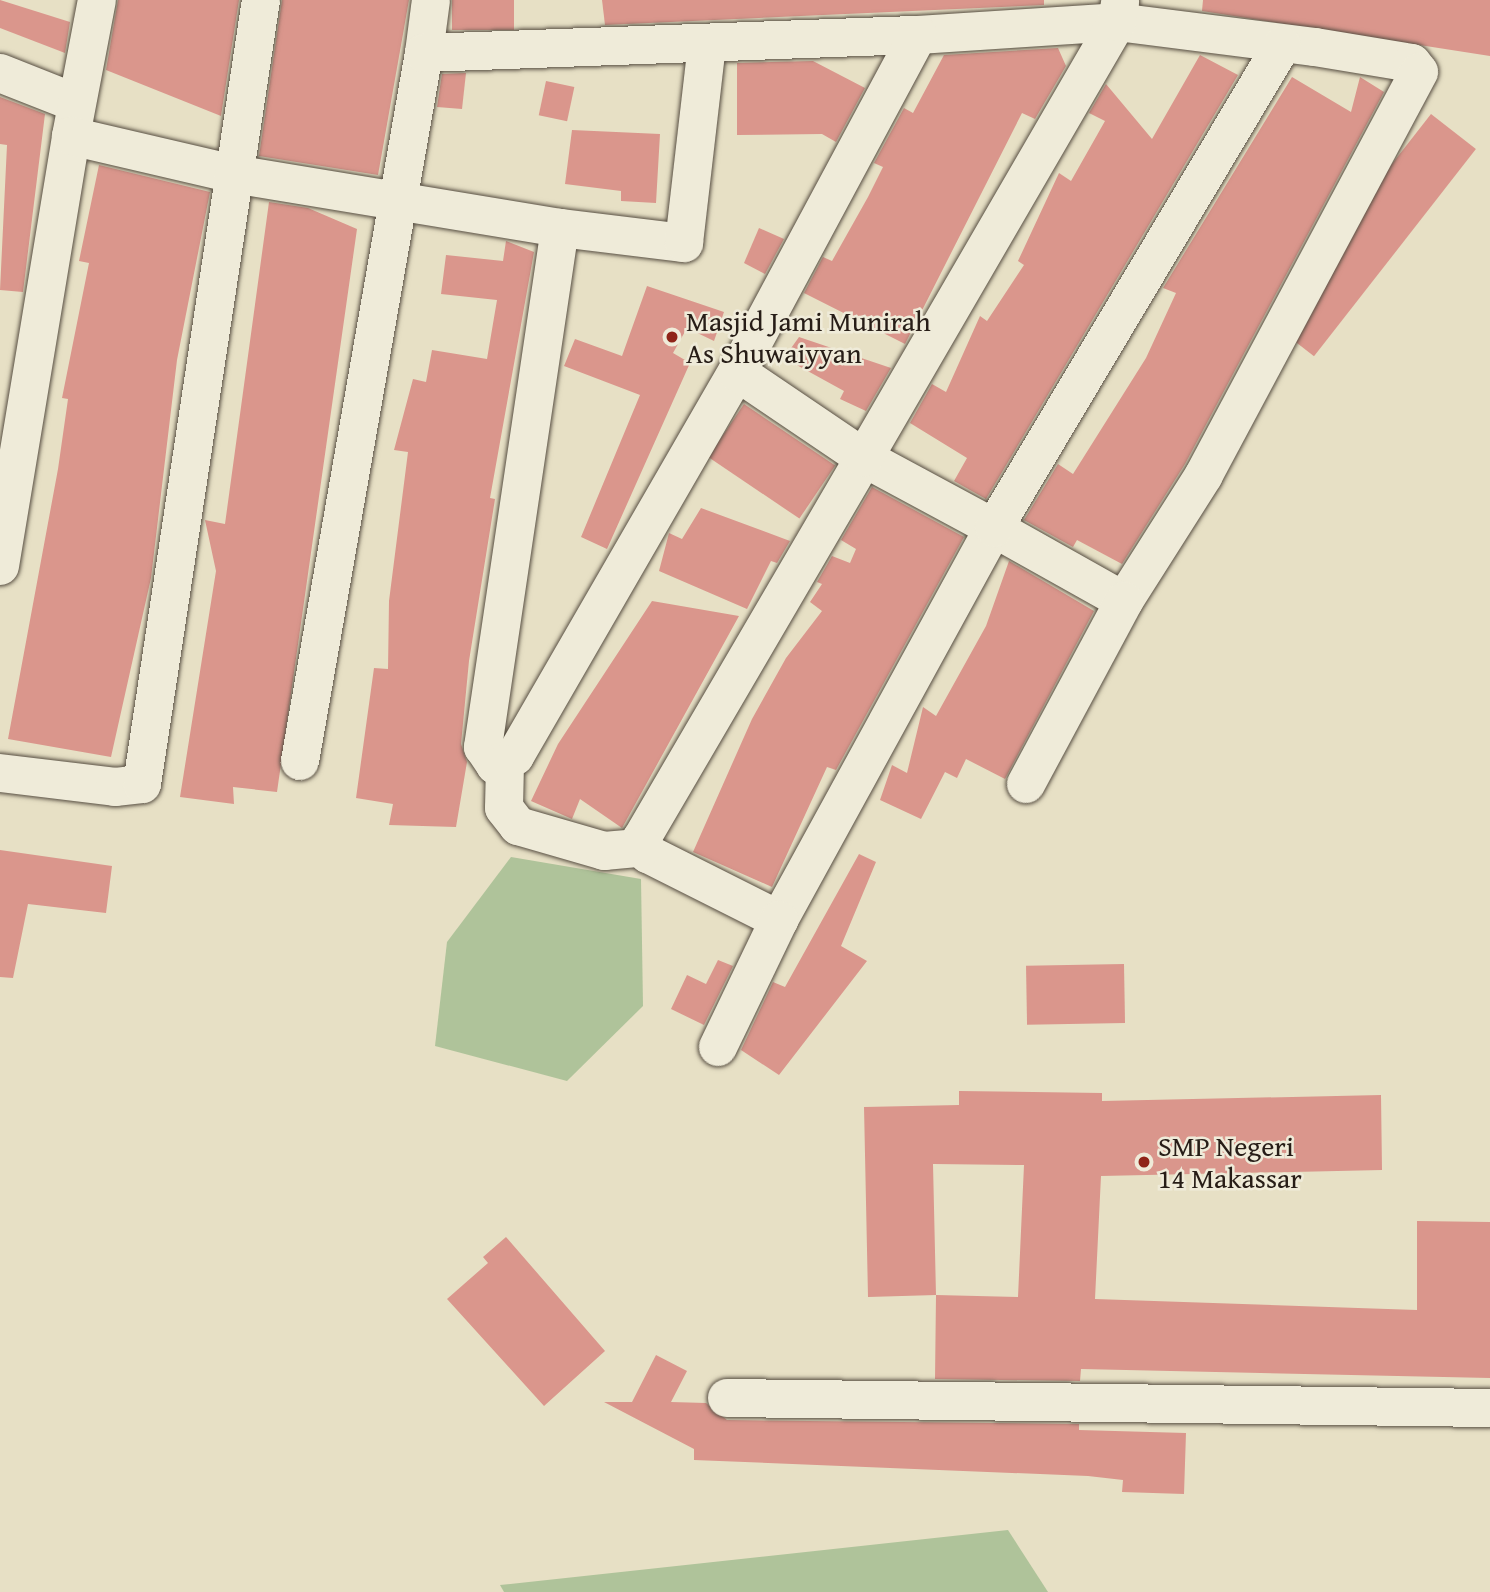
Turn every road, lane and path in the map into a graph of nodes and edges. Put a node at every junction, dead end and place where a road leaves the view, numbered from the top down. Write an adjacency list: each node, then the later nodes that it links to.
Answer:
1 (97, 0): 10 (street)
2 (261, 0): 11 (street)
3 (431, 0): 8 (street)
4 (1118, 11): 5 (street); 7 (street); 15 (street)
5 (918, 35): 6 (street); 14 (street)
6 (707, 45): 8 (street); 13 (street)
7 (1282, 45): 16 (street); 18 (street)
8 (424, 53): 12 (street)
9 (0, 73): 10 (street)
10 (73, 119): 11 (street); 17 (street)
11 (234, 174): 12 (street); 21 (street)
12 (397, 204): 13 (street); 19 (street)
13 (560, 228): 20 (street)
14 (737, 372): 15 (street); 20 (street)
15 (864, 458): 16 (street); 23 (street)
16 (995, 528): 18 (street); 24 (street)
17 (0, 566)
18 (1124, 601): 22 (street)
19 (300, 761)
20 (505, 764): 23 (street)
21 (0, 773)
22 (1027, 783)
23 (642, 848): 24 (street)
24 (779, 920): 25 (street)
25 (718, 1047)
26 (727, 1398): 27 (street)
27 (1490, 1408)

